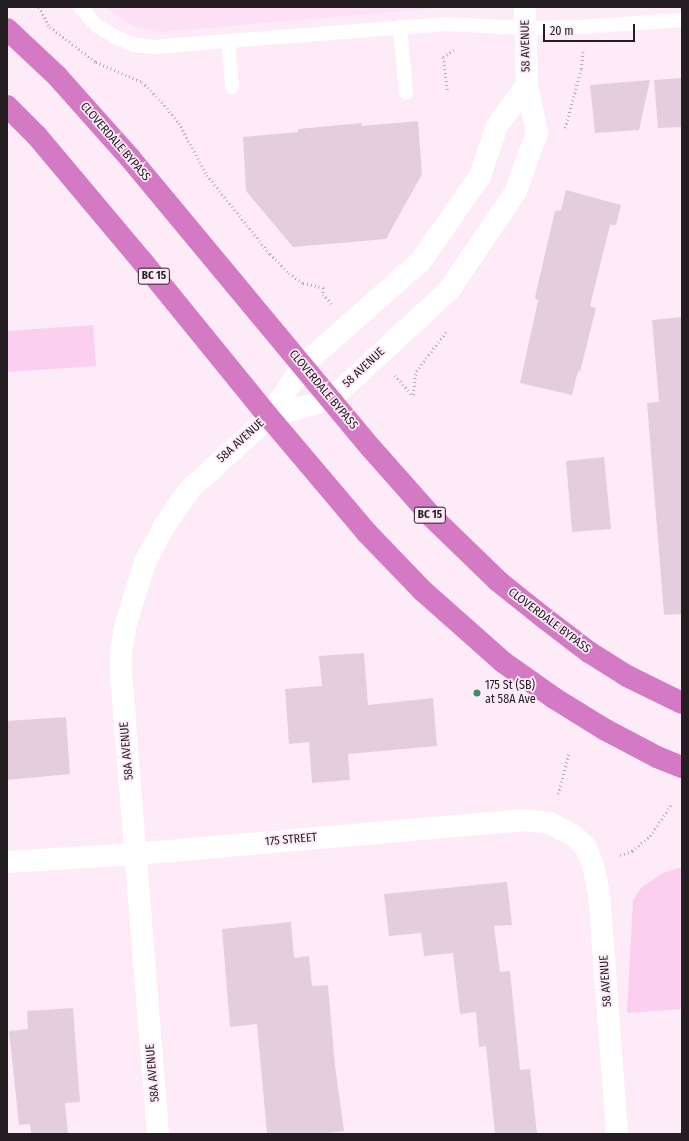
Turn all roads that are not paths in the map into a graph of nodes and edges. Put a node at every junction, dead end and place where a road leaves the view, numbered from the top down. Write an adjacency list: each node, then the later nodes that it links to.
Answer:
1 (80, 7): 6 (lane)
2 (677, 16): 3 (lane)
3 (526, 18): 4 (lane); 7 (street, 58 AVENUE)
4 (400, 27): 6 (lane); 9 (lane)
5 (7, 29): 11 (highway, CLOVERDALE BYPASS / BC 15)
6 (228, 41): 8 (lane)
7 (527, 85): 11 (street, 58 AVENUE); 12 (street, 58 AVENUE)
8 (232, 87)
9 (406, 93)
10 (7, 106): 13 (highway, BC 15)
11 (303, 365): 12 (highway, CLOVERDALE BYPASS / BC 15); 13 (street, 58 AVENUE)
12 (331, 399): 13 (street, 58 AVENUE); 14 (highway, CLOVERDALE BYPASS / BC 15)
13 (269, 417): 15 (highway, BC 15); 17 (street, 58A AVENUE)
14 (682, 703)
15 (682, 767)
16 (573, 835): 17 (street, 175 STREET); 20 (street, 58 AVENUE)
17 (135, 854): 18 (street, 175 STREET); 19 (street, 58A AVENUE)
18 (7, 862)
19 (158, 1134)
20 (617, 1134)

